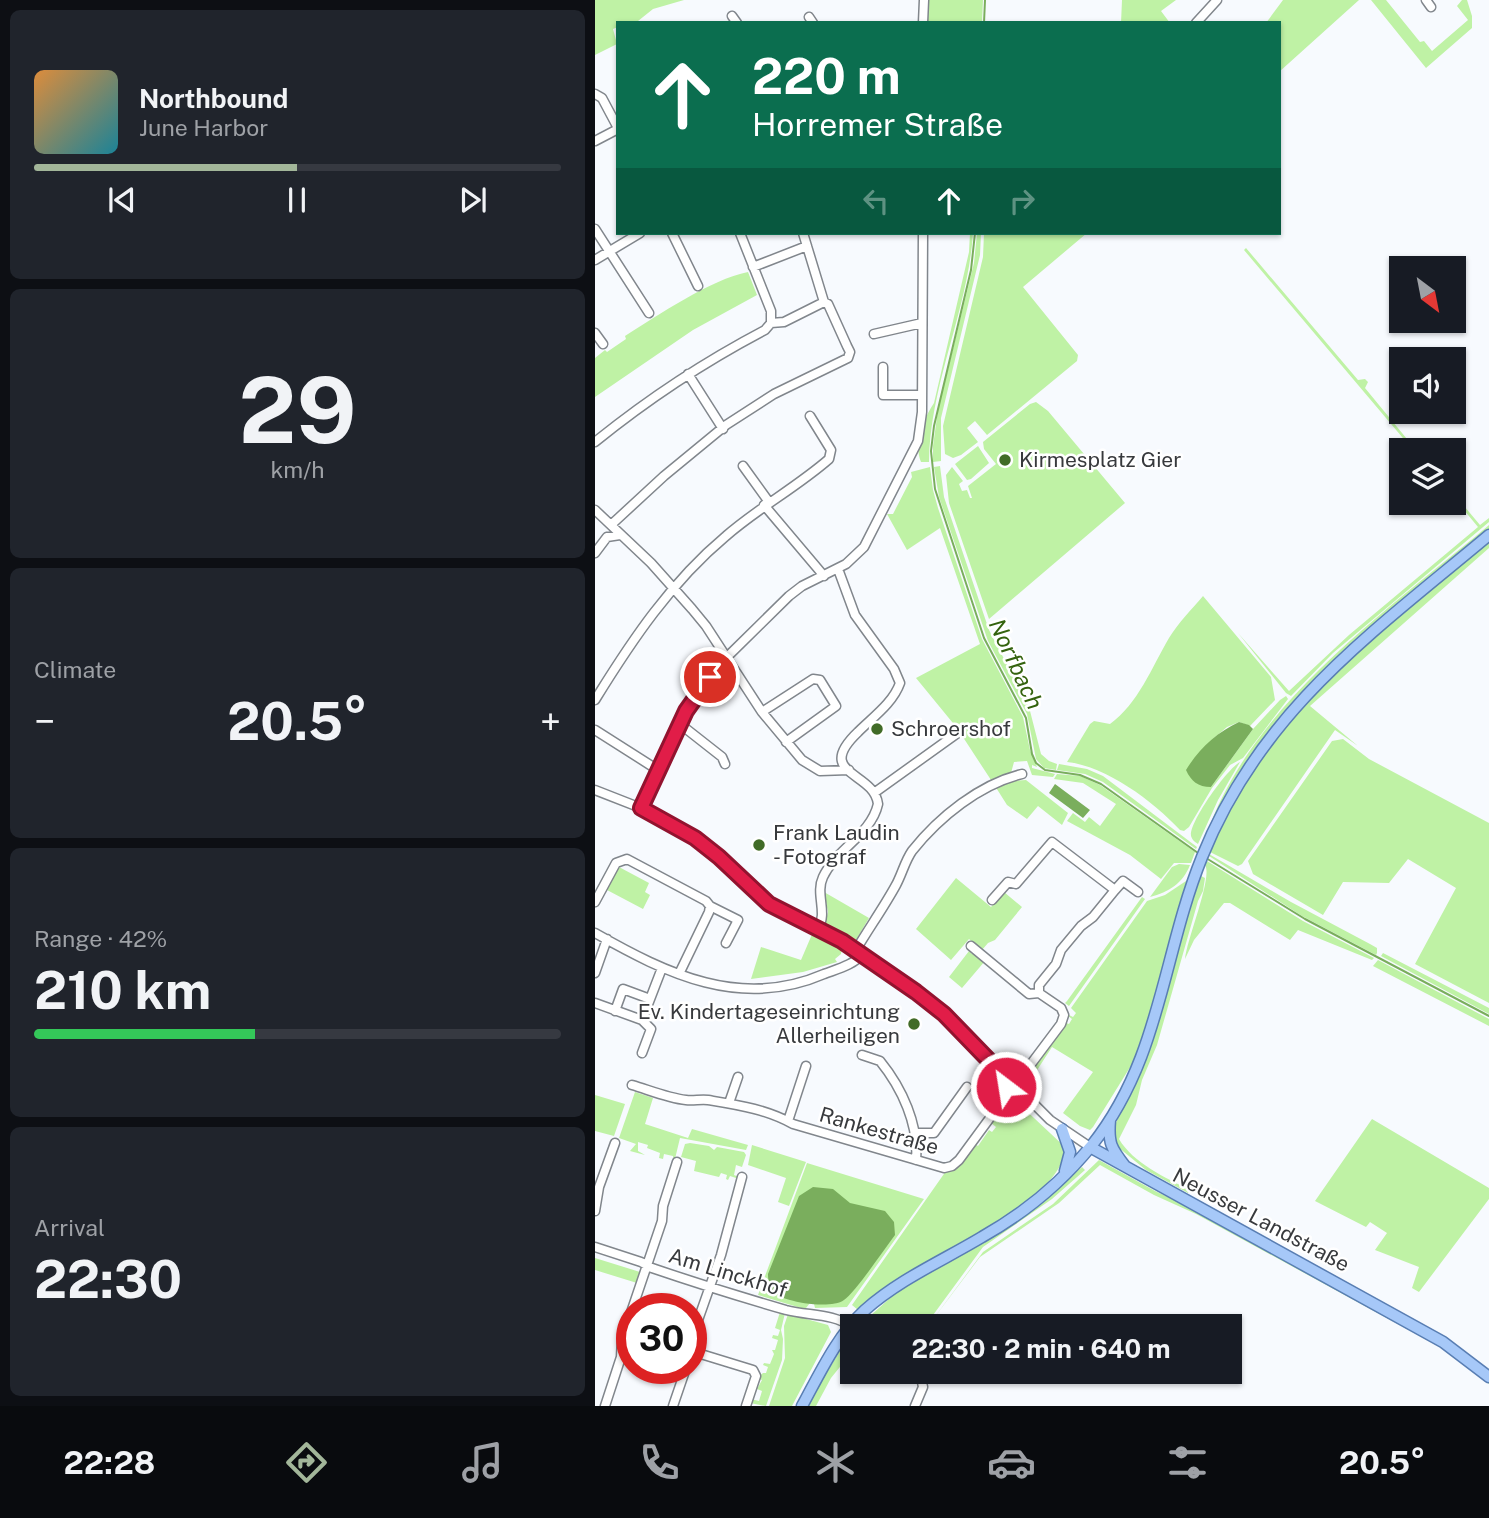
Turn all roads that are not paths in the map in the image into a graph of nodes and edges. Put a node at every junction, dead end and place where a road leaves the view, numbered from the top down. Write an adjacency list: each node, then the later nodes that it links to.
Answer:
1 (924, 0): 3 (street)
2 (1217, 0): 4 (street)
3 (923, 21)
4 (1198, 21)
5 (595, 94): 6 (street)
6 (616, 125)
7 (616, 130): 8 (street)
8 (595, 141)
9 (595, 229): 16 (street)
10 (636, 235): 16 (street)
11 (673, 235): 19 (street)
12 (741, 235): 18 (street)
13 (804, 235): 15 (street)
14 (922, 235): 22 (street)
15 (807, 246): 18 (street); 20 (street)
16 (610, 250): 17 (street); 21 (street)
17 (595, 260)
18 (753, 267): 23 (street)
19 (698, 286)
20 (824, 302): 23 (street); 31 (street)
21 (649, 313)
22 (922, 323): 25 (street); 29 (street)
23 (771, 324): 28 (street)
24 (595, 333): 26 (street)
25 (874, 334)
26 (603, 344)
27 (883, 367): 29 (street)
28 (688, 374): 31 (street); 32 (street)
29 (922, 395): 40 (street)
30 (810, 416): 34 (street)
31 (723, 429): 36 (street)
32 (595, 442)
33 (743, 466): 34 (street)
34 (766, 504): 41 (street); 42 (street)
35 (595, 510): 36 (street)
36 (612, 524): 37 (street)
37 (620, 535): 39 (street); 42 (street)
38 (1489, 536): 87 (main road)
39 (595, 554)
40 (838, 569): 41 (street); 52 (street)
41 (824, 576): 43 (street)
42 (673, 587): 43 (street); 44 (street)
43 (726, 658): 45 (street); 46 (street)
44 (595, 701)
45 (762, 712): 49 (street); 49 (street)
46 (680, 724): 50 (street); 51 (street)
47 (595, 730): 51 (street)
48 (958, 732): 55 (street)
49 (786, 742): 52 (street)
50 (725, 764)
51 (658, 770): 56 (street)
52 (849, 770): 55 (street)
53 (1022, 774): 67 (street)
54 (595, 790): 56 (street)
55 (874, 793): 62 (street)
56 (641, 808): 62 (street)
57 (1115, 890): 58 (street); 59 (street); 71 (street)
58 (1138, 892)
59 (992, 900)
60 (595, 902): 61 (street)
61 (710, 906): 65 (street); 70 (street)
62 (818, 929): 67 (street)
63 (595, 933): 64 (street)
64 (607, 939): 68 (street); 69 (street)
65 (726, 943)
66 (971, 946): 71 (street)
67 (859, 952): 70 (street); 80 (street)
68 (662, 968): 70 (street); 72 (street)
69 (595, 973)
70 (679, 974)
71 (1039, 993): 81 (street)
72 (650, 999): 74 (street); 75 (street)
73 (595, 1003): 74 (street)
74 (615, 1010): 75 (street)
75 (642, 1020): 76 (street)
76 (642, 1053)
77 (862, 1055): 90 (street)
78 (806, 1066): 88 (street, Rankestraße)
79 (738, 1077): 86 (street)
80 (1008, 1080): 81 (street); 85 (street)
81 (1019, 1080): 84 (street)
82 (632, 1085): 86 (street, Rankestraße)
83 (967, 1087): 90 (street)
84 (1020, 1090): 85 (street); 89 (street, Neusser Landstraße)
85 (1009, 1092): 93 (street, Rankestraße)
86 (729, 1103): 88 (street, Rankestraße)
87 (1109, 1120): 92 (main road); 95 (main road)
88 (788, 1121): 93 (street, Rankestraße)
89 (1062, 1129): 92 (street, Neusser Landstraße); 97 (main road)
90 (916, 1133): 93 (street)
91 (615, 1143): 98 (street)
92 (1090, 1147): 95 (main road, Neusser Landstraße); 97 (main road)
93 (916, 1160)
94 (677, 1162): 100 (street)
95 (1127, 1170): 107 (main road, Neusser Landstraße)
96 (742, 1177): 101 (street)
97 (1061, 1178): 103 (main road)
98 (595, 1211)
99 (595, 1247): 100 (street, Am Linckhof)
100 (647, 1265): 101 (street, Am Linckhof); 110 (street)
101 (710, 1286): 102 (street); 104 (street, Am Linckhof)
102 (707, 1295)
103 (861, 1314)
104 (840, 1320)
105 (840, 1341): 113 (main road)
106 (707, 1356): 112 (street)
107 (1489, 1377)
108 (681, 1384): 111 (street)
109 (922, 1384): 114 (street)
110 (605, 1406)
111 (673, 1406)
112 (746, 1406)
113 (802, 1406)
114 (915, 1406)

